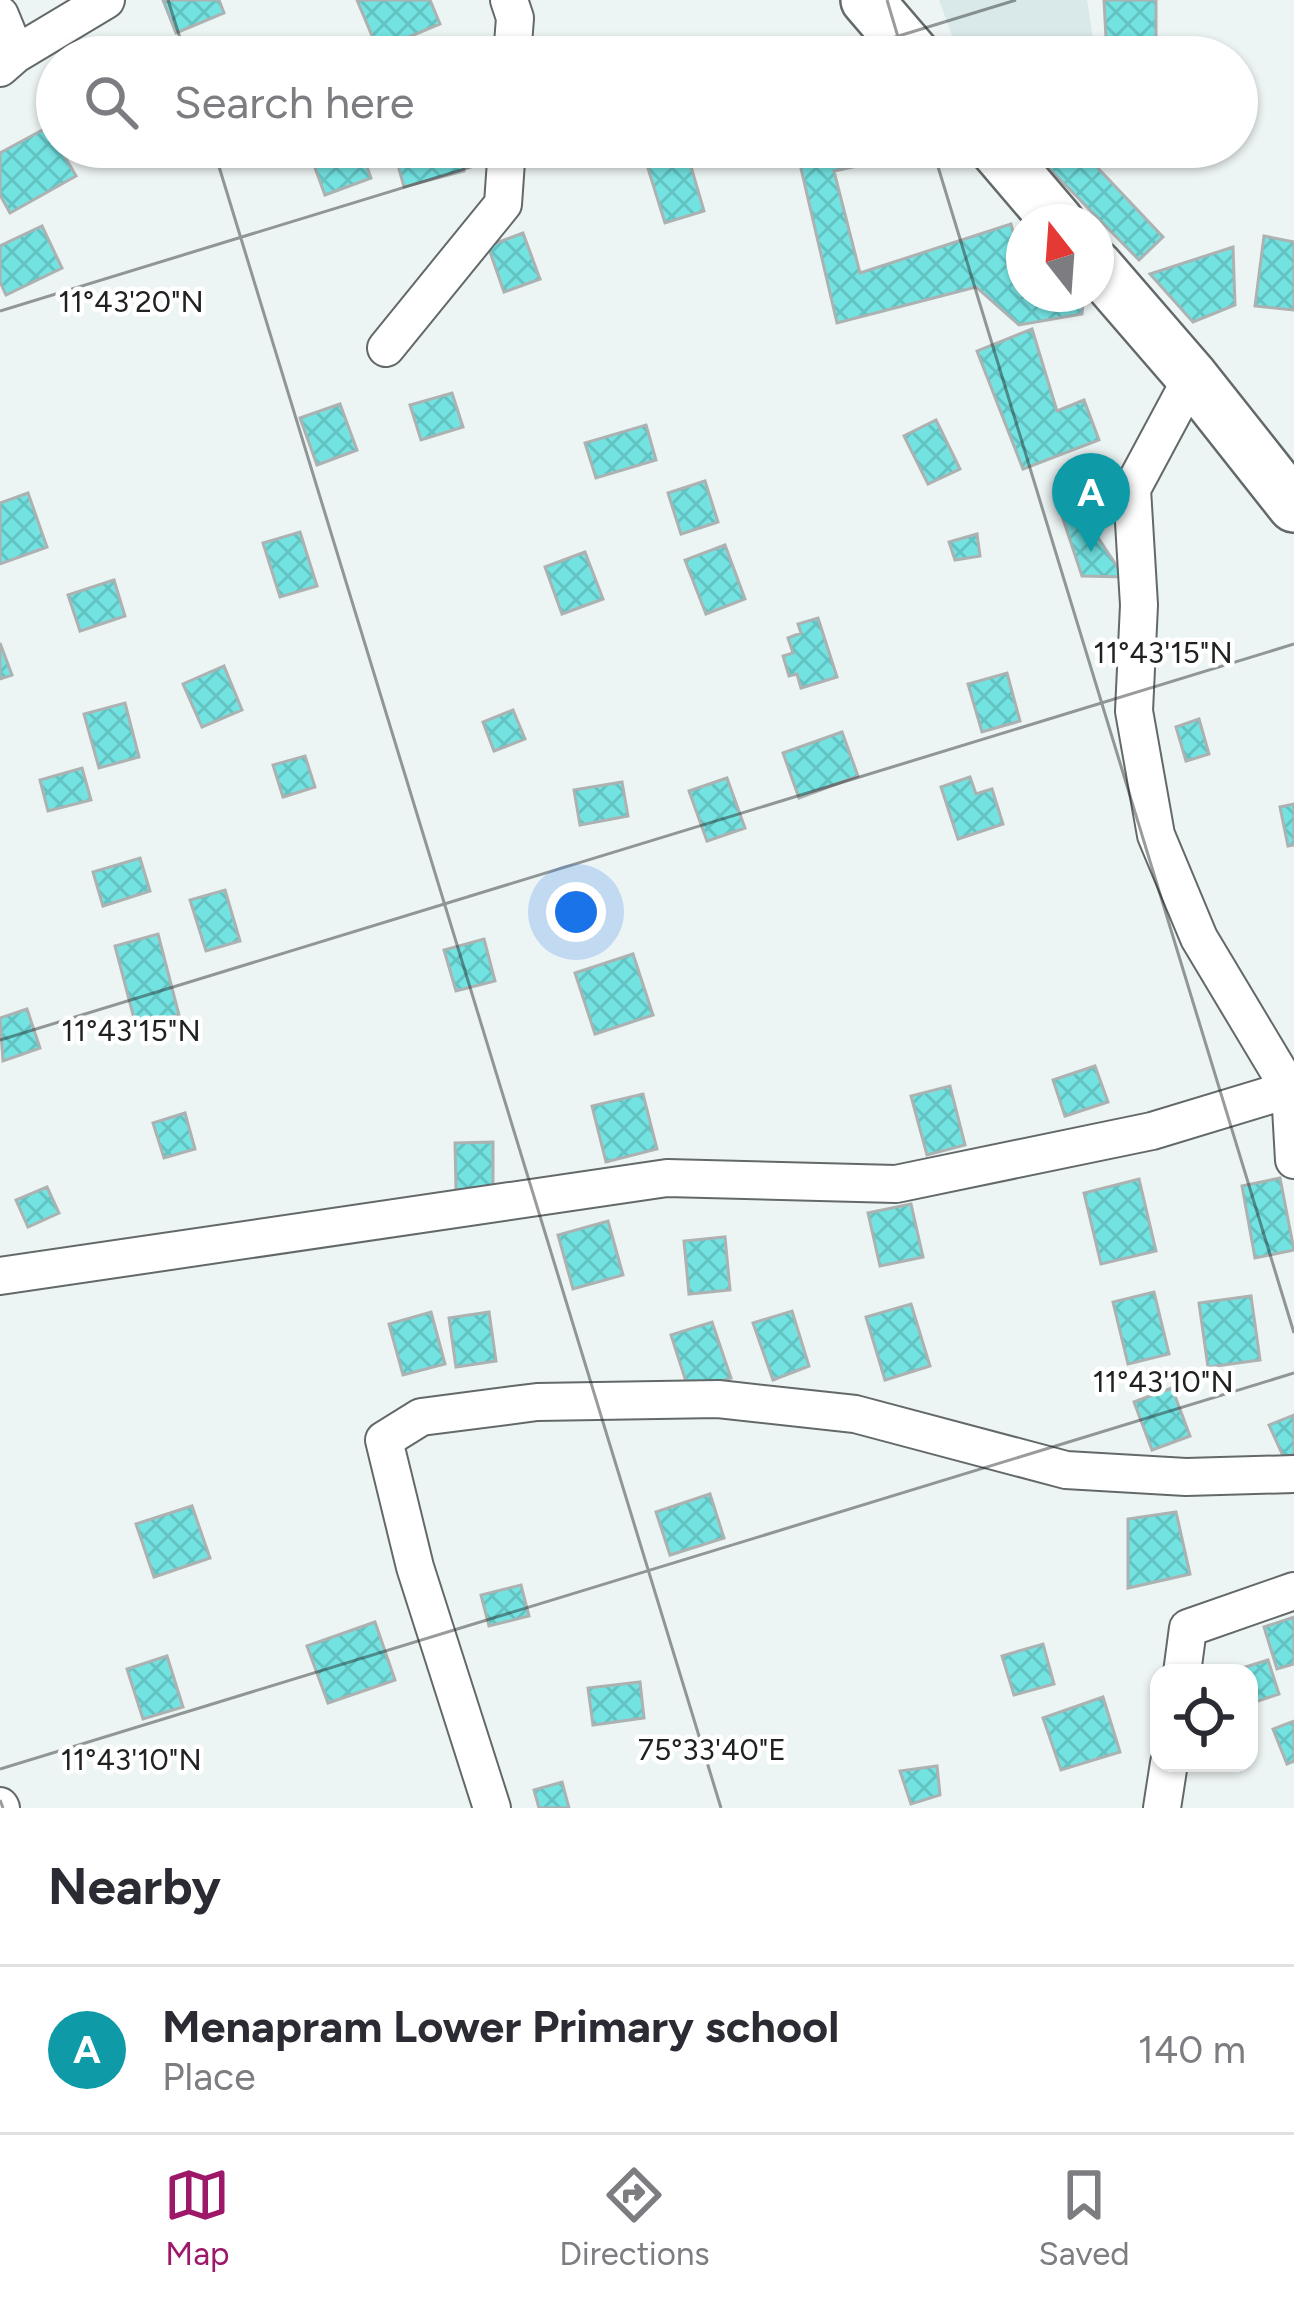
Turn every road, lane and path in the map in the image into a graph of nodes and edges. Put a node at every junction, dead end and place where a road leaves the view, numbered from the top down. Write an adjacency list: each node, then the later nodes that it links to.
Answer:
1 (106, 0): 5 (street)
2 (509, 0): 6 (street)
3 (867, 0): 7 (street)
4 (0, 15): 9 (street)
5 (48, 36)
6 (513, 36)
7 (898, 36)
8 (36, 44): 9 (street)
9 (8, 61)
10 (505, 168): 14 (street)
11 (1012, 168): 12 (street)
12 (1043, 204)
13 (1114, 287): 15 (street)
14 (386, 348)
15 (1192, 377): 16 (street); 17 (street)
16 (1294, 506)
17 (1292, 1089): 18 (street); 19 (street)
18 (1294, 1160)
19 (0, 1276)
20 (1294, 1474): 24 (street)
21 (1294, 1591): 22 (street)
22 (1182, 1664)
23 (1168, 1772): 25 (street)
24 (492, 1808)
25 (1162, 1808)

